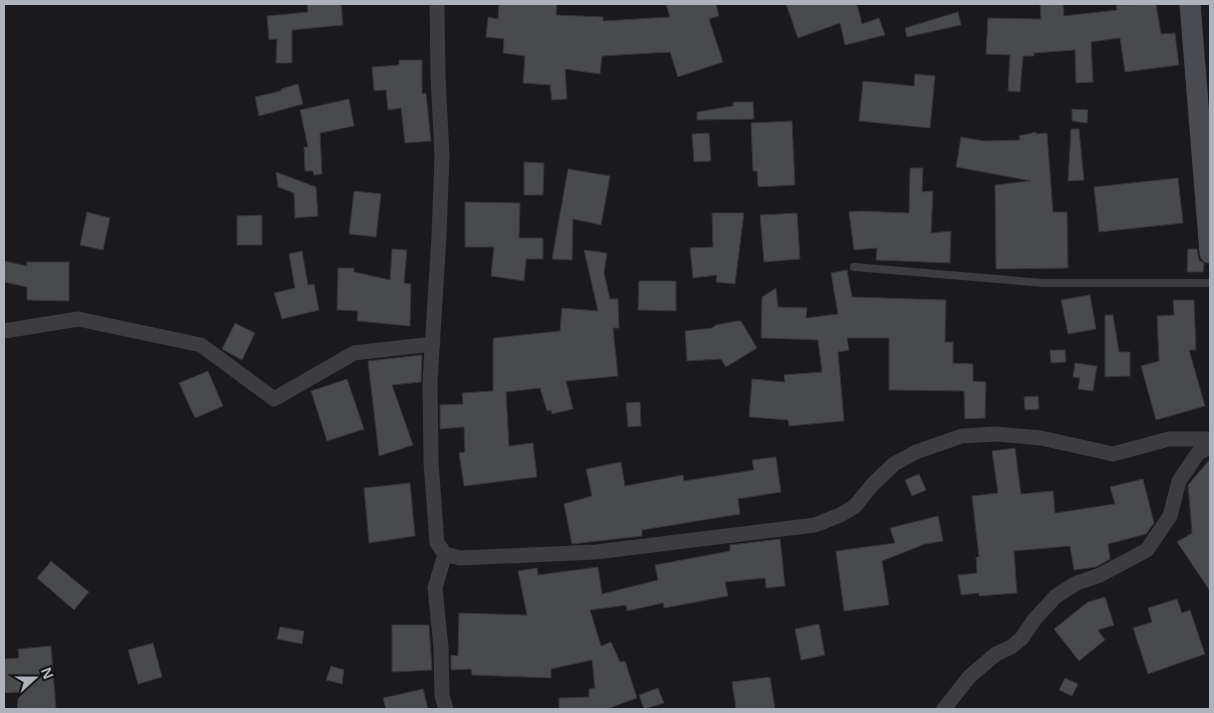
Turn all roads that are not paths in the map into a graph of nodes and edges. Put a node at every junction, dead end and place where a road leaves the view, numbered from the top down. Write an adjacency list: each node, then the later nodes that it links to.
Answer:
1 (437, 4): 7 (street)
2 (1190, 4): 3 (main road)
3 (1210, 253)
4 (854, 266): 5 (lane)
5 (1210, 283)
6 (4, 331): 7 (street)
7 (433, 344): 10 (street)
8 (1210, 439): 10 (street)
9 (1210, 447): 12 (street)
10 (445, 554): 11 (street)
11 (446, 709)
12 (944, 709)

